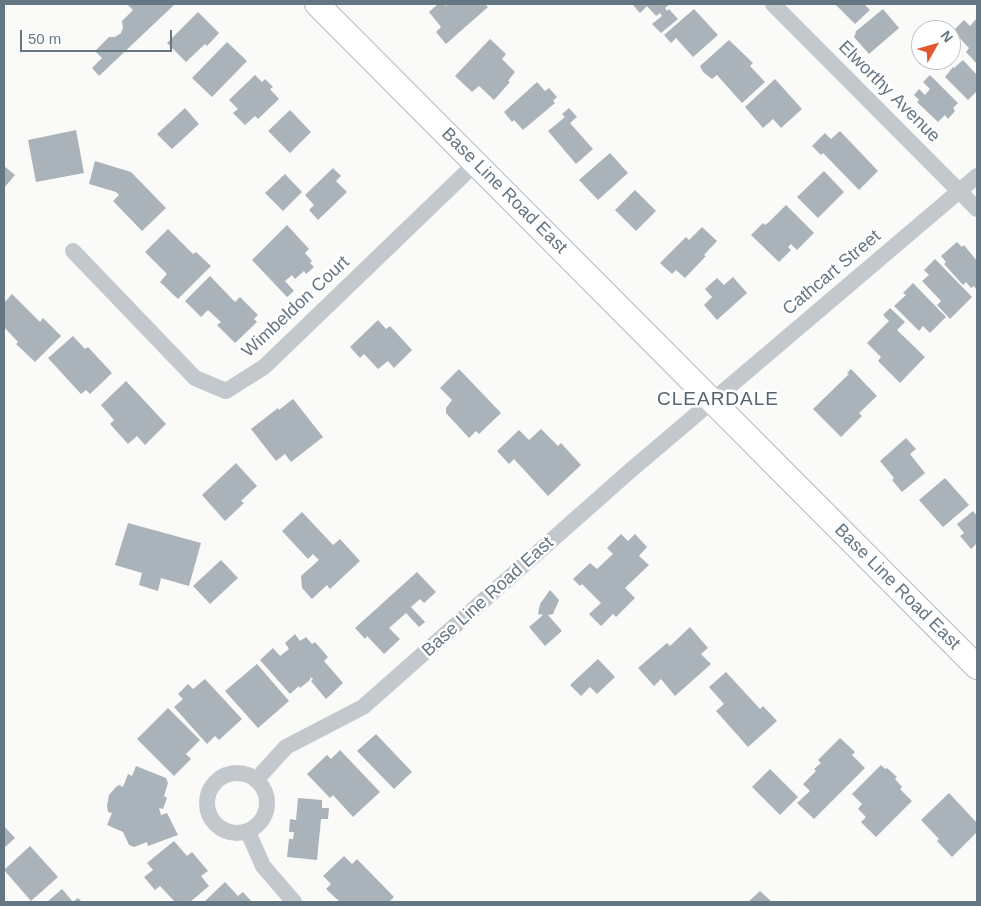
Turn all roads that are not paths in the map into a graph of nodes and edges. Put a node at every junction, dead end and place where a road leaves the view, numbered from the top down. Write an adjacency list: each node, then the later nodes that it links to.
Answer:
1 (318, 4): 3 (street, Base Line Road East)
2 (773, 4): 5 (street, Elworthy Avenue)
3 (476, 163): 7 (street, Wimbeldon Court); 8 (street, Base Line Road East)
4 (977, 176): 5 (street, Cathcart Street)
5 (960, 192): 6 (street, Elworthy Avenue); 8 (street, Cathcart Street)
6 (977, 209)
7 (73, 251)
8 (712, 400): 9 (street, Base Line Road East); 10 (street, Base Line Road East)
9 (977, 667)
10 (256, 780): 11 (street); 11 (street)
11 (248, 832): 12 (street)
12 (294, 902)

